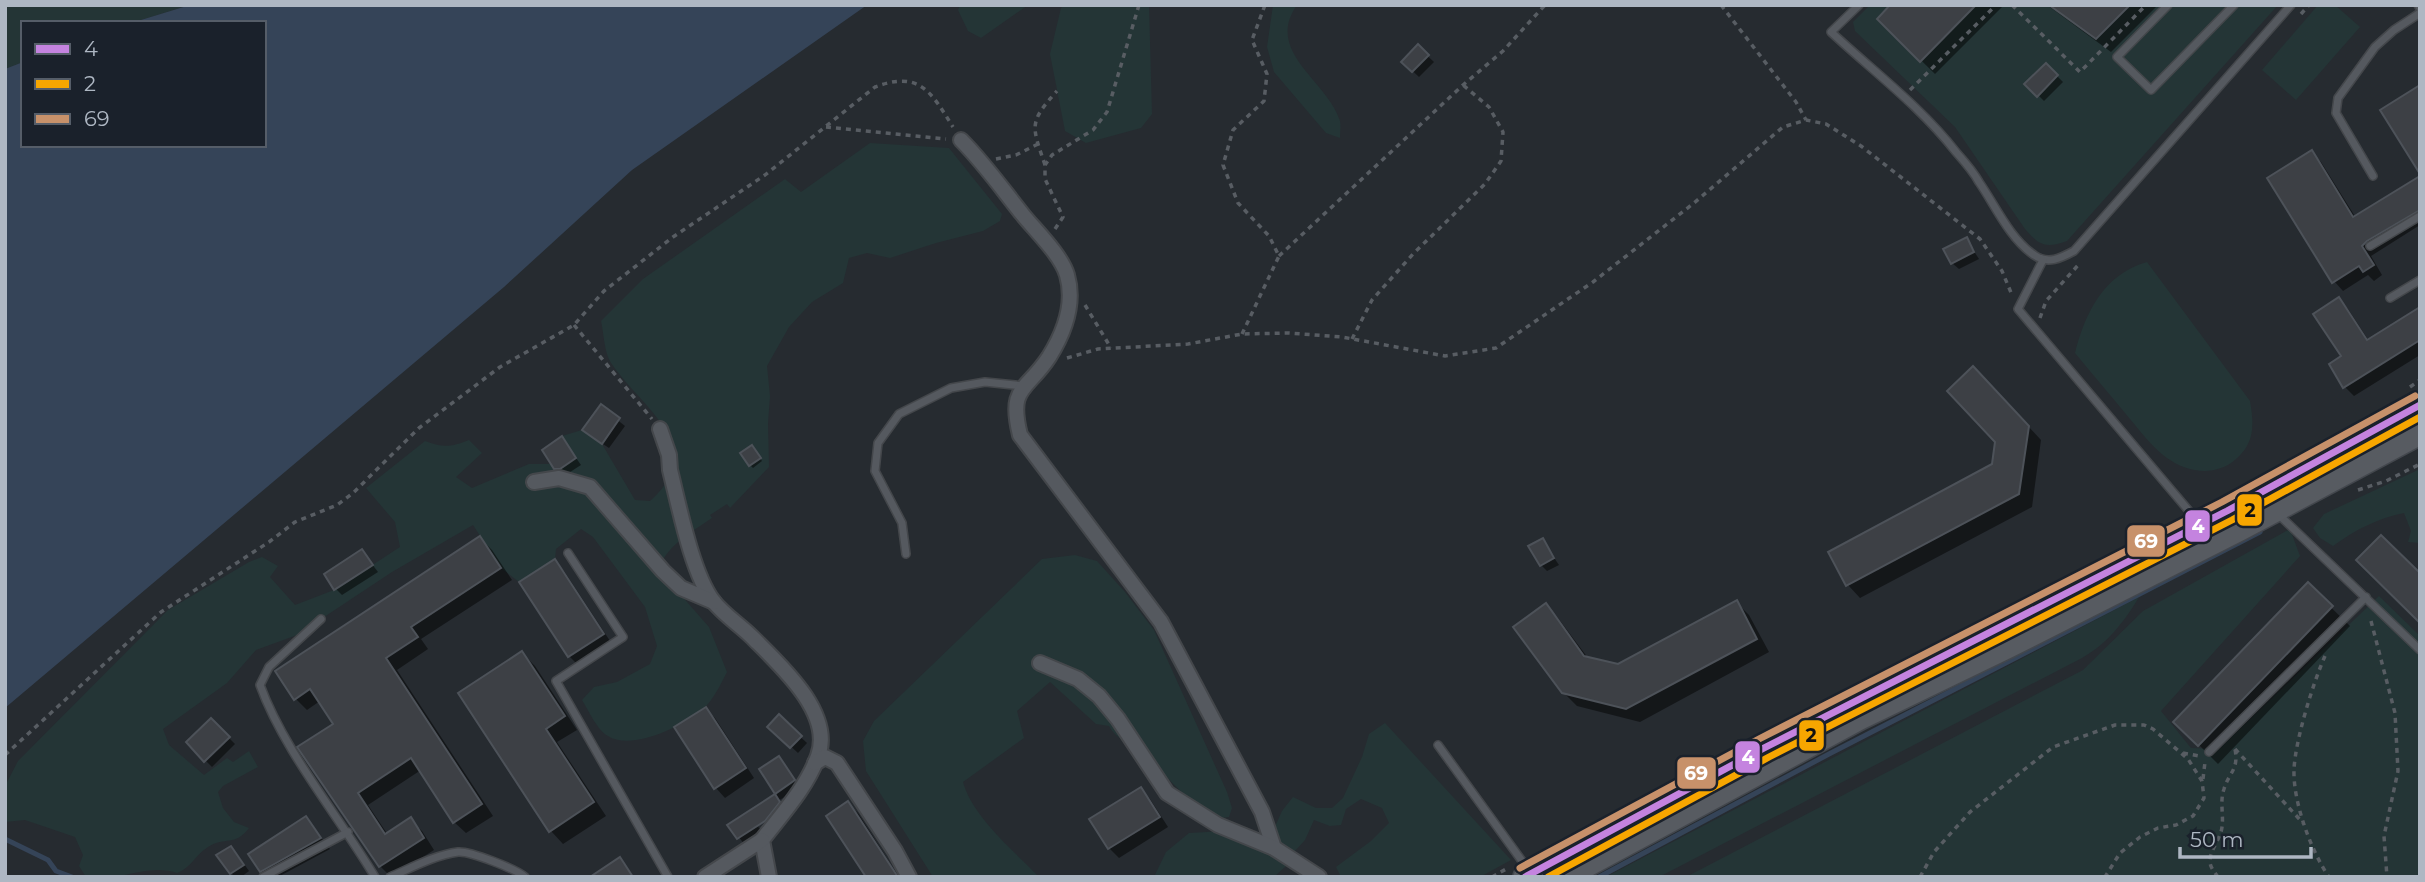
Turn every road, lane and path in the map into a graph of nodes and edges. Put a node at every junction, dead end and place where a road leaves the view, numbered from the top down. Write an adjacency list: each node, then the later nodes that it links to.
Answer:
1 (1139, 5): 21 (path)
2 (1265, 5): 26 (path)
3 (1545, 5): 13 (path)
4 (1721, 5): 16 (path)
5 (1859, 5): 15 (lane)
6 (1996, 5): 15 (path)
7 (2012, 5): 8 (path)
8 (2146, 5)
9 (2168, 5): 10 (lane)
10 (2234, 5)
11 (2291, 5): 27 (lane)
12 (2419, 9): 22 (lane)
13 (1463, 85): 26 (path); 34 (path)
14 (1057, 91): 19 (path)
15 (1902, 97): 27 (lane)
16 (1806, 120): 31 (path); 34 (path)
17 (826, 127): 18 (path); 18 (path); 32 (path)
18 (961, 141): 20 (street)
19 (1038, 144): 20 (path); 21 (path)
20 (974, 154): 25 (street)
21 (1045, 165): 25 (path)
22 (2373, 176)
23 (2420, 216): 24 (lane)
24 (2370, 246)
25 (1050, 248): 28 (street)
26 (1279, 256): 33 (path)
27 (2043, 260): 31 (lane)
28 (1066, 274): 35 (path); 36 (street)
29 (2420, 280): 30 (lane)
30 (2390, 298)
31 (2018, 309): 45 (lane)
32 (574, 325): 39 (path); 59 (path)
33 (1242, 334): 34 (path); 35 (path)
34 (1352, 339)
35 (1111, 348): 36 (path)
36 (1041, 366): 37 (street)
37 (1024, 386): 47 (lane); 64 (street)
38 (2420, 405): 45 (main road)
39 (660, 429): 49 (street)
40 (2420, 433): 44 (main road)
41 (2420, 464): 43 (path)
42 (534, 482): 49 (street)
43 (2347, 496)
44 (2275, 511): 48 (lane); 51 (main road)
45 (2198, 525): 51 (main road)
46 (568, 553): 70 (lane)
47 (906, 554)
48 (2365, 597): 52 (lane); 55 (lane); 80 (path)
49 (714, 602): 60 (street)
50 (321, 619): 62 (lane)
51 (2002, 638): 65 (main road); 75 (main road)
52 (2420, 650)
53 (2325, 654): 61 (path)
54 (1040, 663): 64 (street)
55 (2224, 738): 57 (path); 58 (lane)
56 (1438, 745): 65 (lane)
57 (2235, 749): 61 (path); 78 (path)
58 (2209, 752)
59 (5, 755)
60 (815, 763): 63 (street); 73 (street)
61 (2304, 824): 79 (path)
62 (348, 832): 66 (lane); 67 (lane)
63 (762, 840): 71 (street); 72 (street)
64 (1274, 848): 74 (street)
65 (1528, 875)
66 (263, 877)
67 (374, 877)
68 (390, 877): 69 (lane)
69 (525, 877)
70 (668, 877)
71 (705, 877)
72 (769, 877)
73 (909, 877)
74 (1319, 877)
75 (1565, 877)
76 (1920, 877): 77 (path)
77 (2105, 877)
78 (2218, 877)
79 (2329, 877)
80 (2387, 877)

